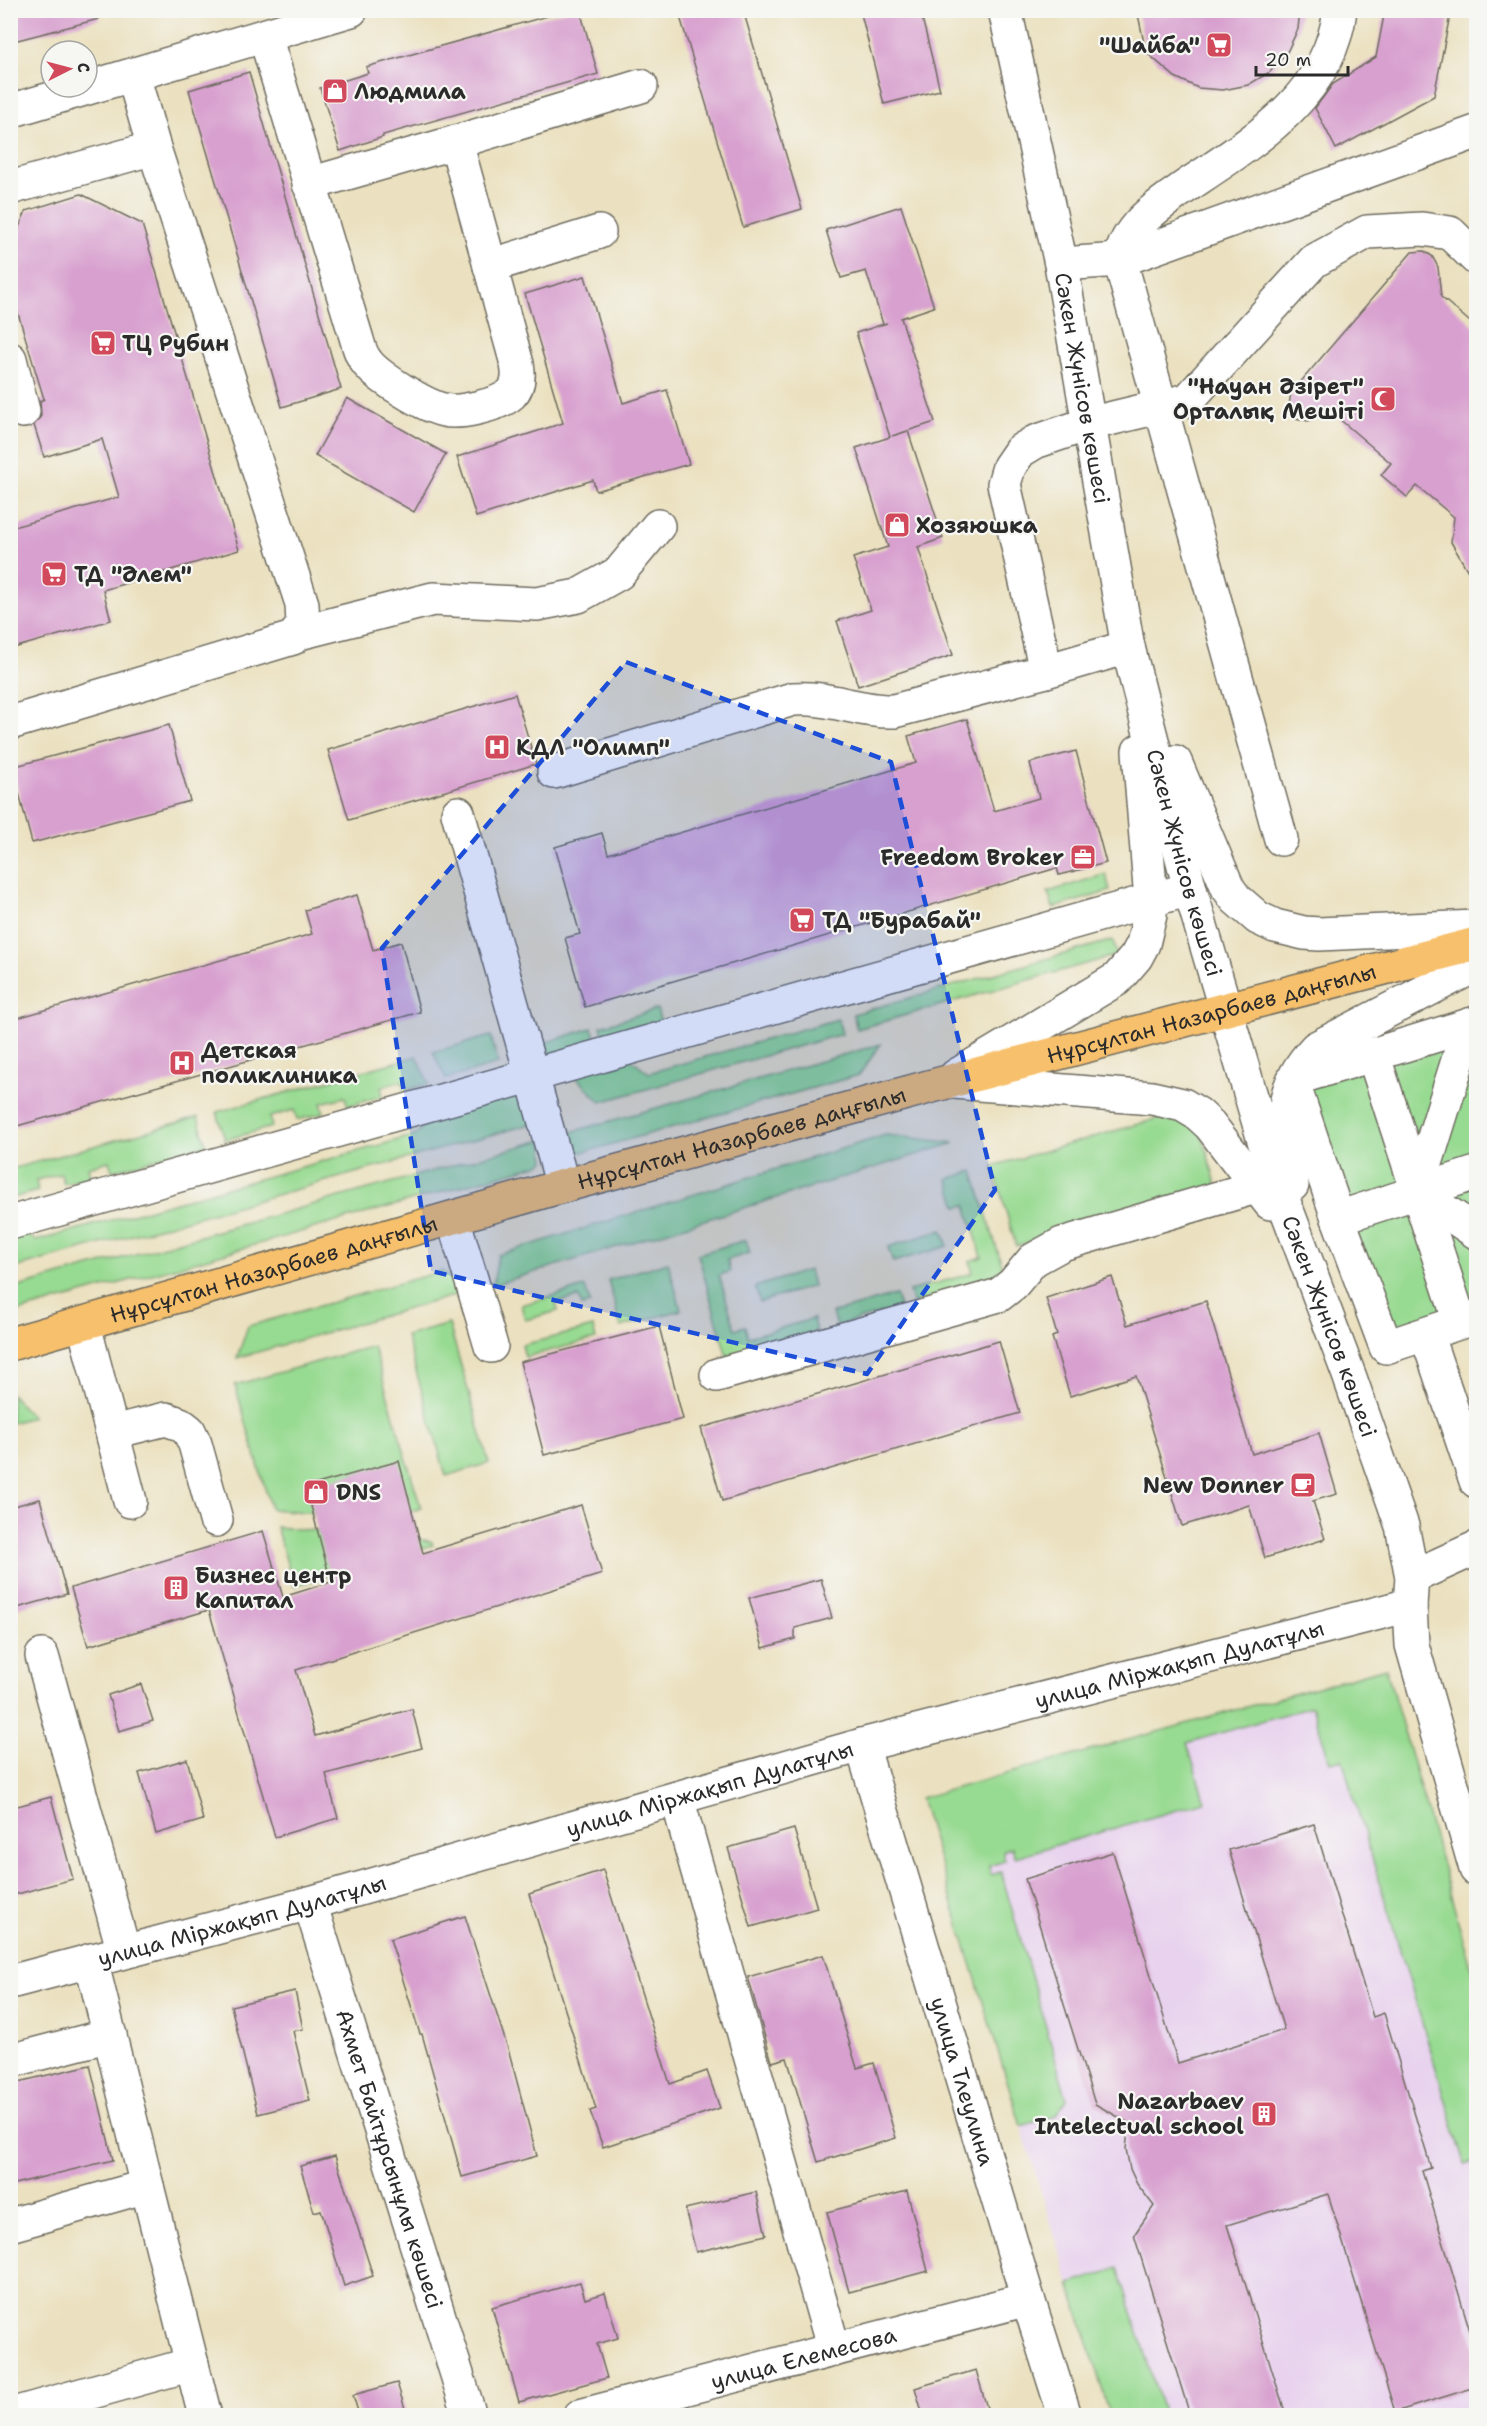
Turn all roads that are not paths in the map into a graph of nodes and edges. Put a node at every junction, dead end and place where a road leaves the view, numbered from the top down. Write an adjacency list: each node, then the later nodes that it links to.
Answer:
1 (351, 10): 4 (street)
2 (1005, 10): 16 (street, Сәкен Жүнісов көшесі)
3 (1340, 10): 15 (street)
4 (264, 36): 5 (street); 11 (street)
5 (133, 75): 7 (street); 10 (street)
6 (641, 86): 9 (street)
7 (10, 111)
8 (1476, 132): 15 (street)
9 (456, 142): 11 (street); 17 (street)
10 (154, 148): 12 (street); 23 (street)
11 (309, 184): 17 (street)
12 (10, 188)
13 (599, 232): 17 (street)
14 (1476, 258): 19 (street)
15 (1120, 260): 16 (street); 19 (street)
16 (1062, 264): 21 (street, Сәкен Жүнісов көшесі)
17 (490, 266)
18 (10, 359): 20 (street)
19 (1161, 407): 21 (street); 29 (street)
20 (23, 411)
21 (1088, 424): 24 (street, Сәкен Жүнісов көшесі); 25 (street)
22 (658, 526): 23 (street)
23 (301, 618): 26 (street)
24 (1130, 653): 25 (street); 30 (street, Сәкен Жүнісов көшесі); 31 (street); 32 (street)
25 (1046, 671): 27 (street)
26 (10, 723)
27 (554, 772)
28 (458, 813): 38 (street)
29 (1281, 839)
30 (1190, 889): 31 (street); 35 (street, Сәкен Жүнісов көшесі)
31 (1151, 900): 38 (street); 40 (street)
32 (1476, 927)
33 (1476, 944): 35 (highway, Нұрсұлтан Назарбаев даңғылы)
34 (1476, 965): 39 (street)
35 (1225, 1010): 40 (highway, Нұрсұлтан Назарбаев даңғылы); 42 (street, Сәкен Жүнісов көшесі)
36 (1475, 1031): 37 (street); 44 (street)
37 (1373, 1054): 39 (street); 44 (street)
38 (533, 1076): 43 (street); 47 (street)
39 (1300, 1077): 46 (street); 49 (street)
40 (947, 1082): 42 (street); 43 (highway, Нұрсұлтан Назарбаев даңғылы)
41 (1476, 1173): 44 (street)
42 (1267, 1184): 49 (street); 55 (street)
43 (563, 1186): 45 (highway, Нұрсұлтан Назарбаев даңғылы)
44 (1417, 1192): 46 (street); 48 (street); 50 (street)
45 (453, 1218): 51 (highway, Нұрсұлтан Назарбаев даңғылы); 54 (street)
46 (1338, 1218): 50 (street)
47 (10, 1223)
48 (1476, 1233)
49 (1297, 1238): 56 (street, Сәкен Жүнісов көшесі)
50 (1471, 1322): 53 (street)
51 (84, 1324): 52 (highway, Нұрсұлтан Назарбаев даңғылы); 57 (street)
52 (10, 1344)
53 (1430, 1345): 56 (street); 58 (street)
54 (491, 1346)
55 (717, 1375)
56 (1349, 1375): 62 (street, Сәкен Жүнісов көшесі)
57 (112, 1432): 59 (street); 60 (street)
58 (1476, 1480)
59 (130, 1501)
60 (216, 1520)
61 (1476, 1548): 62 (street, улица Міржақып Дулатұлы)
62 (1411, 1591): 64 (street, улица Міржақып Дулатұлы); 66 (street, Сәкен Жүнісов көшесі)
63 (42, 1656): 68 (street)
64 (862, 1745): 65 (street, улица Міржақып Дулатұлы); 75 (street, улица Тлеулина)
65 (677, 1798): 67 (street, улица Міржақып Дулатұлы); 76 (street)
66 (1476, 1869)
67 (310, 1903): 68 (street, улица Міржақып Дулатұлы); 80 (street, Ахмет Байтұрсынұлы көшесі)
68 (124, 1952): 69 (street, улица Міржақып Дулатұлы)
69 (91, 1960): 70 (street, улица Міржақып Дулатұлы); 71 (street)
70 (10, 1982)
71 (110, 2035): 72 (street); 73 (street)
72 (10, 2061)
73 (147, 2186): 74 (street); 77 (street)
74 (10, 2225)
75 (1028, 2299): 76 (street, улица Елемесова); 82 (street, улица Тлеулина)
76 (834, 2350): 81 (street, улица Елемесова)
77 (192, 2364): 78 (street); 79 (street)
78 (10, 2415)
79 (205, 2415)
80 (470, 2415)
81 (580, 2415)
82 (1065, 2415)

